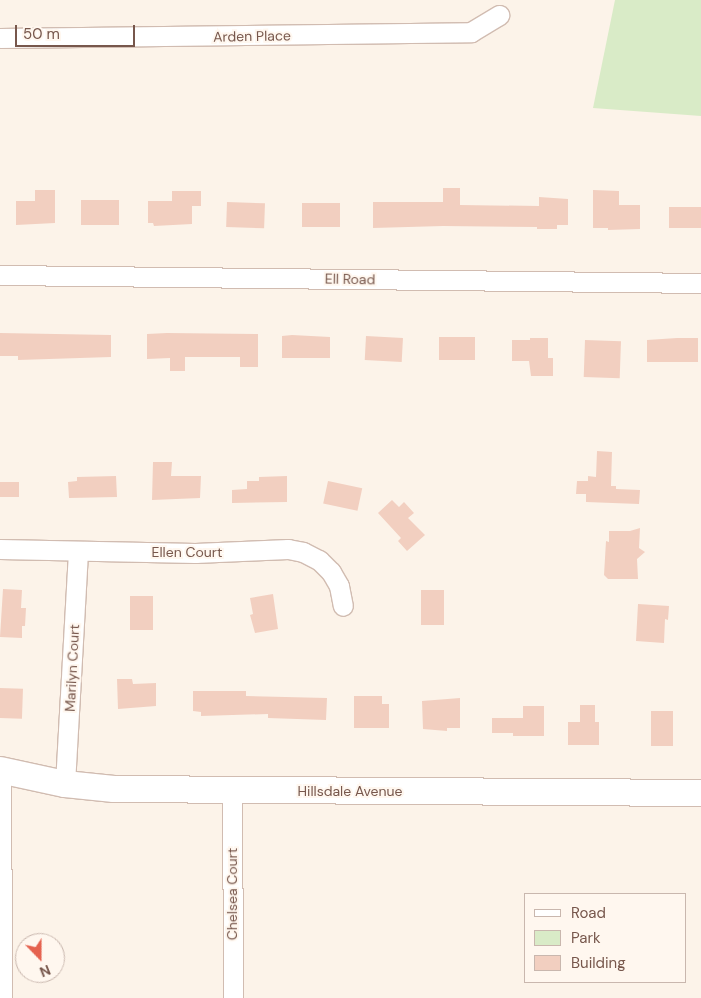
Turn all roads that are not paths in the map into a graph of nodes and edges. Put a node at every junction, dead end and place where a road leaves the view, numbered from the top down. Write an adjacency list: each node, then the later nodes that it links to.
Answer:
1 (499, 15): 2 (street, Arden Place)
2 (0, 38)
3 (0, 276): 4 (street, Ell Road)
4 (701, 283)
5 (0, 549): 6 (street, Ellen Court)
6 (78, 551): 7 (street, Ellen Court); 9 (street, Marilyn Court)
7 (343, 606)
8 (0, 771): 9 (street, Hillsdale Avenue); 12 (street)
9 (65, 784): 10 (street, Hillsdale Avenue)
10 (232, 790): 11 (street, Hillsdale Avenue); 13 (street, Chelsea Court)
11 (701, 793)
12 (2, 998)
13 (233, 998)

